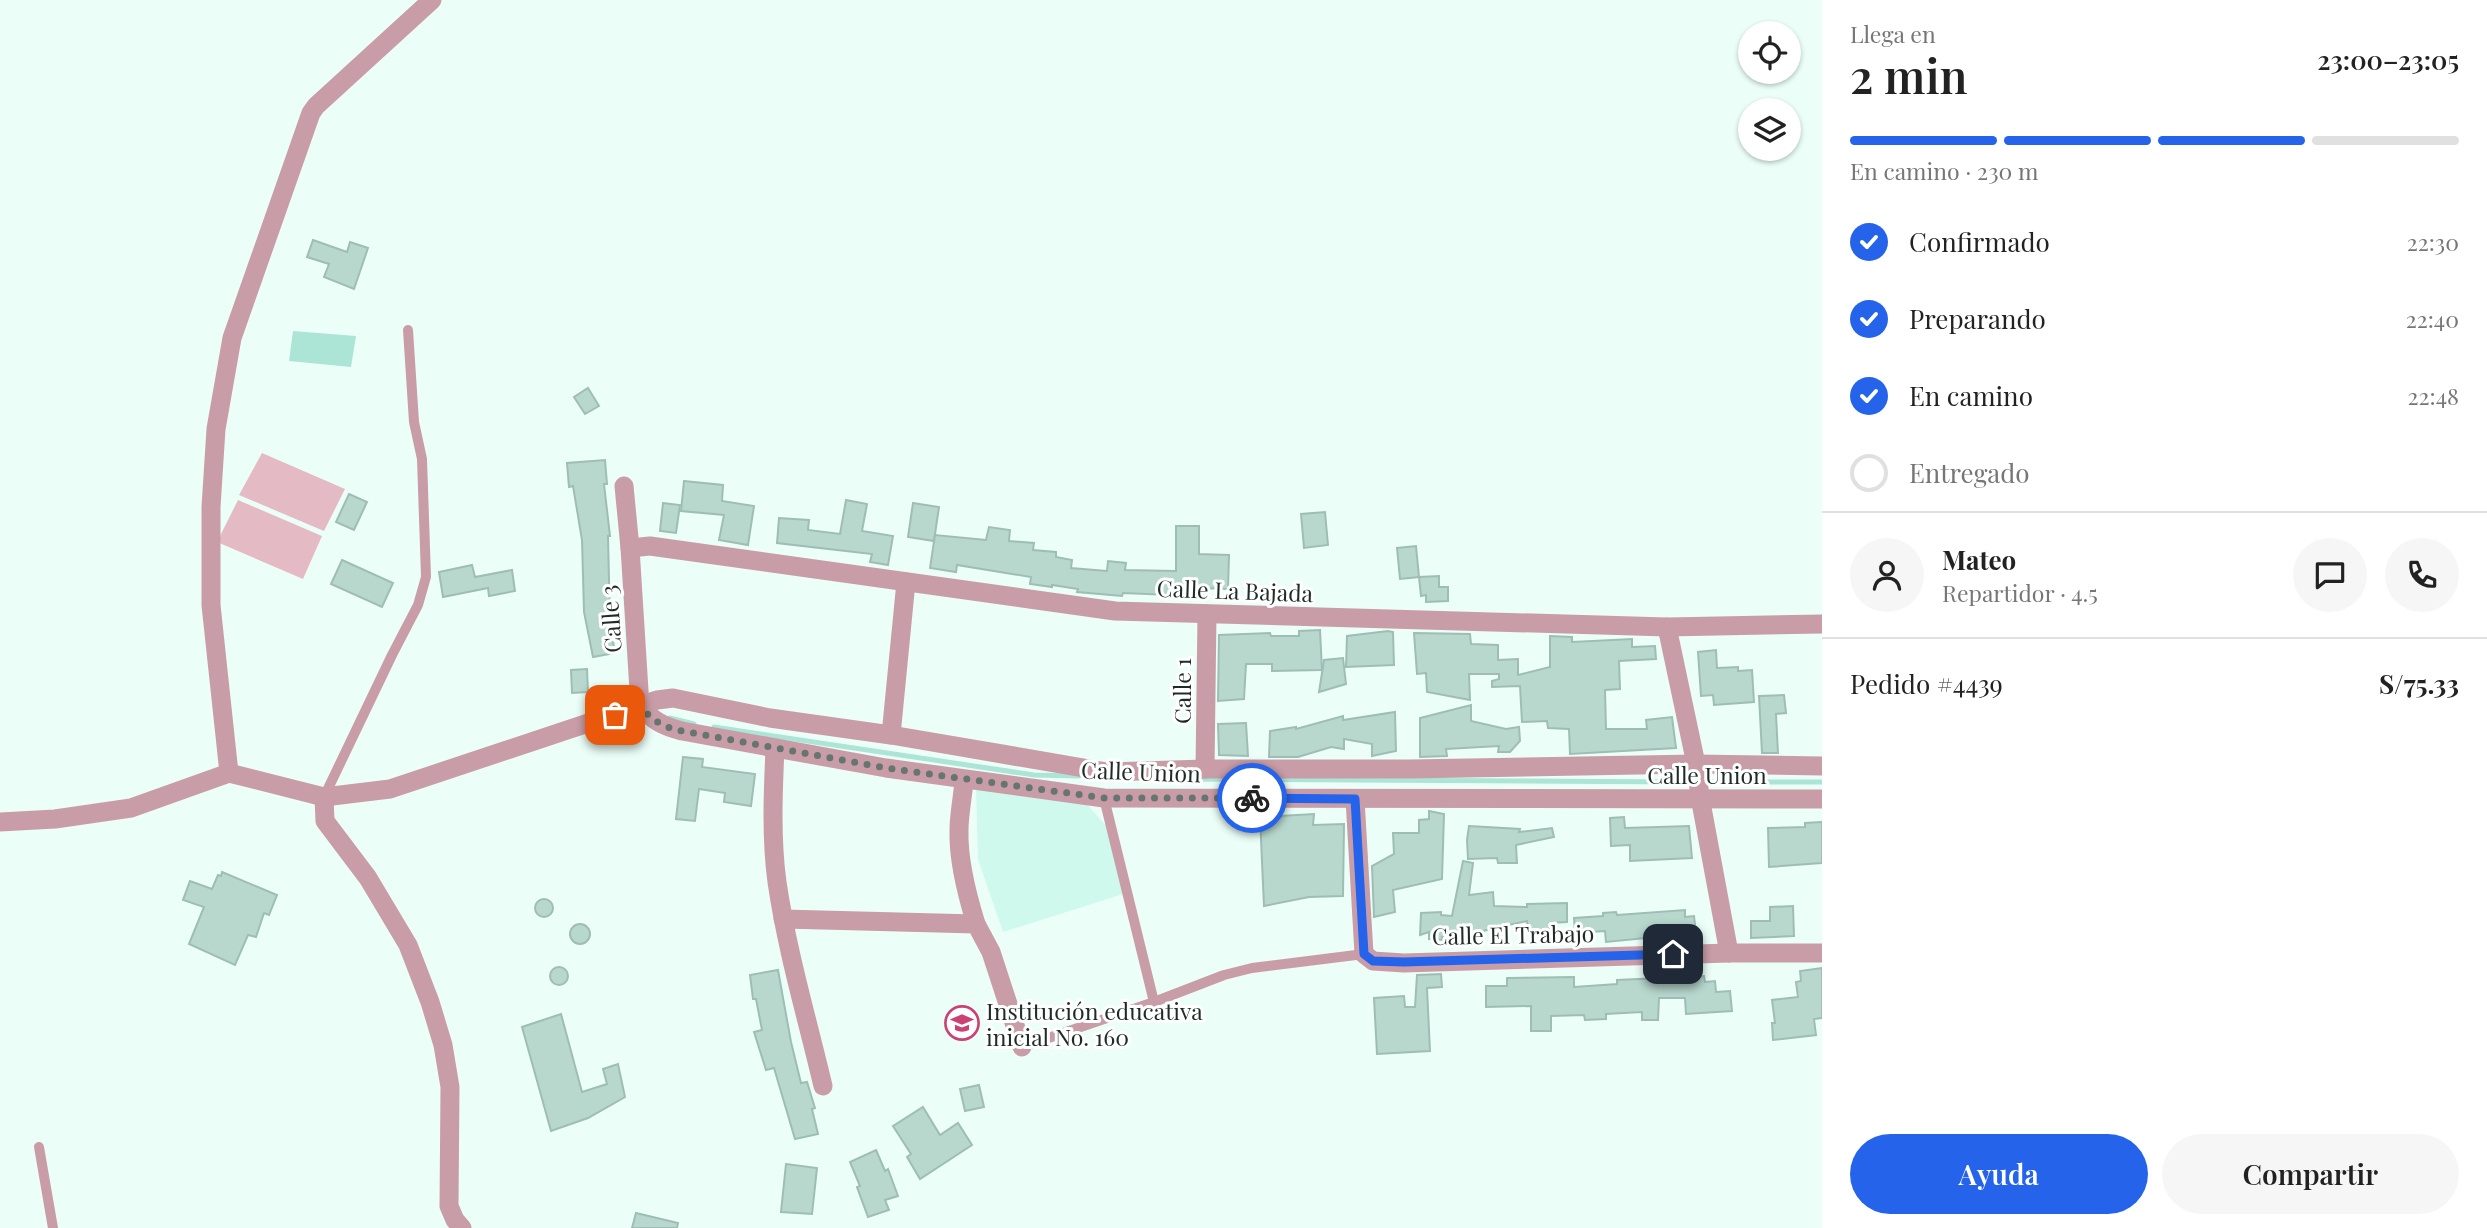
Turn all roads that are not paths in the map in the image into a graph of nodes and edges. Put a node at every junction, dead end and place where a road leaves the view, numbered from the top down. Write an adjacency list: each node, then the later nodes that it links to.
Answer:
1 (432, 0): 15 (street)
2 (408, 330): 17 (lane)
3 (624, 486): 4 (street, Calle 3)
4 (630, 548): 5 (street, Calle La Bajada); 9 (street, Calle 3)
5 (906, 582): 6 (street, Calle La Bajada); 10 (street)
6 (1207, 614): 8 (street, Calle La Bajada); 14 (street, Calle 1)
7 (1822, 624): 8 (street, Calle La Bajada)
8 (1667, 627): 12 (street)
9 (640, 706): 10 (street); 11 (street, Calle Union); 17 (street)
10 (891, 735): 14 (street)
11 (775, 748): 16 (street, Calle Union); 23 (street)
12 (1696, 764): 13 (street); 14 (street); 18 (street)
13 (1822, 765)
14 (1205, 769)
15 (229, 773): 17 (street); 22 (street)
16 (964, 780): 19 (street, Calle Union); 24 (street)
17 (324, 797): 33 (street)
18 (1700, 797): 20 (street, Calle Union); 21 (street, Calle Union); 25 (street)
19 (1104, 798): 20 (street, Calle Union); 28 (lane)
20 (1355, 799): 27 (street)
21 (1822, 799)
22 (0, 822)
23 (783, 919): 24 (street); 30 (street)
24 (976, 924): 29 (street)
25 (1729, 953): 26 (street, Calle El Trabajo); 27 (street, Calle El Trabajo)
26 (1822, 953)
27 (1364, 954): 28 (lane)
28 (1154, 1002): 29 (lane)
29 (1022, 1048)
30 (823, 1086)
31 (39, 1147): 32 (lane)
32 (53, 1228)
33 (462, 1228)

